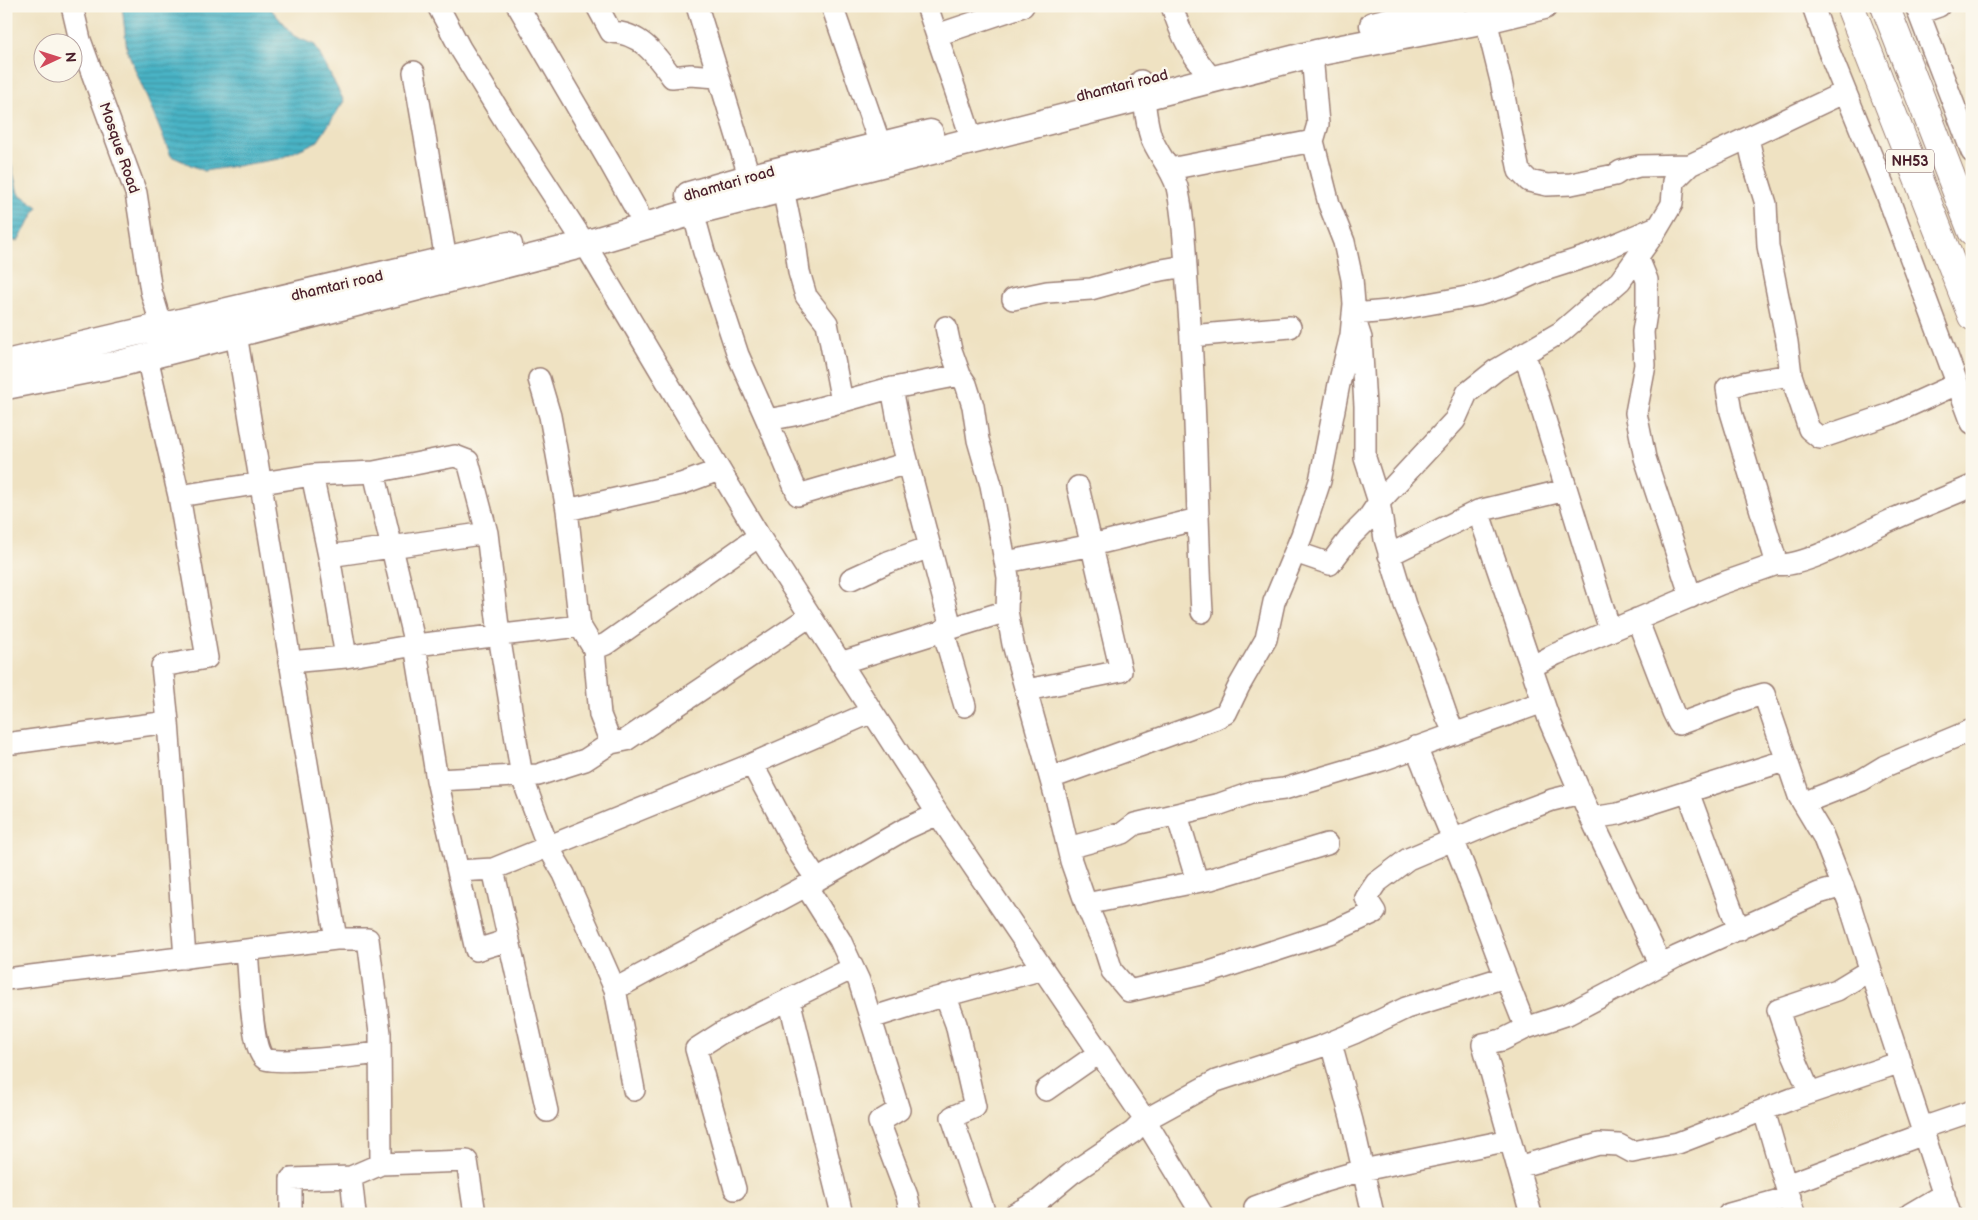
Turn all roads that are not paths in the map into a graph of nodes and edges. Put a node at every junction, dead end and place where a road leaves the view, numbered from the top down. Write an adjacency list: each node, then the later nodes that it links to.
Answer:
1 (72, 6): 50 (street, Mosque Road)
2 (438, 6): 39 (street)
3 (518, 6): 35 (street)
4 (596, 6): 22 (street)
5 (696, 6): 22 (street)
6 (832, 6): 30 (street)
7 (927, 6): 18 (street)
8 (1023, 6): 18 (street)
9 (1172, 6): 21 (street)
10 (1452, 6): 21 (main road)
11 (1544, 6): 17 (main road)
12 (1813, 6): 24 (street)
13 (1850, 6): 45 (highway, NH53)
14 (1885, 6): 38 (highway, NH53)
15 (1939, 6): 16 (street)
16 (1917, 10): 25 (street)
17 (1486, 20): 19 (main road); 31 (street)
18 (937, 35): 26 (street)
19 (1316, 53): 21 (main road); 28 (street)
20 (414, 72): 41 (street)
21 (1207, 73): 23 (main road)
22 (717, 77): 33 (street)
23 (1143, 89): 26 (main road); 32 (street)
24 (1845, 92): 27 (street); 56 (street)
25 (1962, 101): 29 (street)
26 (970, 133): 30 (main road)
27 (1748, 138): 31 (street); 54 (street)
28 (1313, 141): 32 (street); 44 (street)
29 (1972, 152)
30 (883, 154): 33 (main road, dhamtari road); 34 (main road)
31 (1690, 165): 37 (street)
32 (1170, 169): 42 (street)
33 (752, 187): 34 (main road); 35 (main road, dhamtari road); 36 (main road)
34 (783, 189): 59 (street)
35 (636, 211): 39 (main road, dhamtari road)
36 (693, 212): 39 (main road); 60 (street)
37 (1659, 226): 40 (street); 44 (street)
38 (1972, 231)
39 (580, 237): 41 (main road, dhamtari road); 48 (main road); 63 (street)
40 (1638, 258): 51 (street); 86 (street)
41 (446, 260): 50 (main road, dhamtari road)
42 (1186, 266): 43 (street); 49 (street)
43 (1013, 299)
44 (1353, 314): 71 (street); 80 (street)
45 (1972, 316)
46 (946, 327): 53 (street)
47 (1290, 327): 49 (street)
48 (236, 334): 50 (main road); 66 (street)
49 (1191, 336): 74 (street)
50 (160, 345): 52 (main road, dhamtari road); 57 (main road); 70 (street, Mosque Road)
51 (1525, 354): 69 (street); 71 (street)
52 (6, 363)
53 (960, 375): 58 (street); 83 (street)
54 (1791, 375): 56 (street); 84 (street)
55 (539, 379): 72 (street)
56 (1958, 384): 61 (street)
57 (6, 386)
58 (892, 388): 59 (street); 62 (street)
59 (842, 402): 60 (street)
60 (767, 420): 62 (street)
61 (1972, 423)
62 (908, 463): 79 (street)
63 (719, 470): 72 (street); 76 (street)
64 (374, 472): 65 (street); 75 (street); 78 (street)
65 (312, 475): 66 (street); 82 (street)
66 (260, 482): 70 (street); 98 (street)
67 (1972, 486): 84 (street)
68 (1078, 487): 77 (street)
69 (1566, 490): 73 (street); 93 (street)
70 (179, 496): 105 (street, Mosque Road)
71 (1379, 502): 80 (street); 81 (street)
72 (567, 510): 91 (street)
73 (1478, 511): 81 (street); 100 (street)
74 (1198, 519): 77 (street); 88 (street)
75 (487, 533): 78 (street); 94 (street)
76 (759, 536): 89 (street); 96 (street)
77 (1092, 545): 83 (street); 101 (street)
78 (392, 546): 82 (street); 95 (street)
79 (930, 548): 85 (street); 92 (street)
80 (1295, 552): 114 (street)
81 (1389, 554): 107 (street)
82 (328, 556): 97 (street)
83 (1006, 562): 87 (street)
84 (1777, 564): 86 (street)
85 (851, 579)
86 (1691, 597): 90 (street)
87 (1008, 611): 92 (street); 101 (street)
88 (1202, 612)
89 (810, 616): 99 (street); 108 (street)
90 (1637, 619): 93 (street); 111 (street)
91 (580, 626): 94 (street); 96 (street)
92 (946, 629): 99 (street); 103 (street)
93 (1610, 630): 100 (street)
94 (499, 635): 95 (street); 113 (street)
95 (415, 645): 97 (street); 115 (street)
96 (594, 649): 108 (street)
97 (346, 657): 98 (street)
98 (289, 662): 133 (street)
99 (840, 663): 104 (street)
100 (1531, 668): 102 (street)
101 (1027, 690): 114 (street)
102 (1543, 702): 107 (street); 117 (street)
103 (965, 706)
104 (872, 712): 112 (street); 119 (street)
105 (168, 722): 109 (street); 136 (street)
106 (1972, 730): 118 (street)
107 (1455, 734): 110 (street)
108 (611, 742): 113 (street)
109 (13, 743)
110 (1415, 747): 120 (street); 122 (street)
111 (1787, 760): 116 (street); 118 (street)
112 (752, 764): 124 (street); 129 (street)
113 (522, 777): 115 (street); 124 (street)
114 (1050, 778): 125 (street)
115 (437, 780): 127 (street)
116 (1688, 792): 121 (street); 132 (street)
117 (1580, 793): 121 (street); 122 (street)
118 (1803, 803): 130 (street)
119 (938, 814): 129 (street); 139 (street)
120 (1177, 815): 125 (street); 128 (street)
121 (1591, 818): 137 (street)
122 (1454, 839): 131 (street); 141 (street)
123 (1327, 844): 128 (street)
124 (548, 847): 126 (street); 143 (street)
125 (1068, 848): 131 (street)
126 (493, 870): 127 (street); 134 (street)
127 (458, 871): 134 (street)
128 (1197, 881): 131 (street)
129 (812, 883): 138 (street); 143 (street)
130 (1843, 886): 132 (street); 140 (street)
131 (1086, 904)
132 (1739, 930): 137 (street)
133 (336, 939): 135 (street); 149 (street)
134 (509, 940): 155 (street)
135 (248, 950): 136 (street); 149 (street)
136 (185, 958): 142 (street)
137 (1662, 964): 147 (street)
138 (853, 968): 145 (street); 146 (street)
139 (1043, 969): 144 (street); 150 (street)
140 (1870, 970): 151 (street); 154 (street)
141 (1505, 977): 147 (street); 148 (street)
142 (6, 979)
143 (614, 989): 152 (street)
144 (945, 995): 146 (street); 175 (street)
145 (788, 999): 165 (street); 173 (street)
146 (871, 1018): 174 (street)
147 (1526, 1028): 160 (street)
148 (1331, 1043): 158 (street); 163 (street)
149 (380, 1053): 161 (street)
150 (1099, 1053): 153 (street); 158 (street)
151 (1901, 1062): 154 (street); 159 (street)
152 (634, 1090)
153 (1046, 1090)
154 (1810, 1094): 156 (street)
155 (547, 1111)
156 (1764, 1111): 162 (street); 166 (street)
157 (1972, 1111): 159 (street)
158 (1145, 1120): 168 (street); 177 (street)
159 (1923, 1131): 166 (street); 167 (street)
160 (1510, 1140): 162 (street); 163 (street)
161 (381, 1164): 164 (street); 172 (street)
162 (1518, 1167): 179 (street)
163 (1363, 1170): 169 (street); 178 (street)
164 (351, 1177): 170 (street); 171 (street)
165 (735, 1189)
166 (1790, 1199): 180 (street)
167 (1947, 1204): 181 (street)
168 (1040, 1207): 176 (street)
169 (1255, 1207)
170 (291, 1214)
171 (355, 1214)
172 (475, 1214)
173 (842, 1214)
174 (911, 1214)
175 (985, 1214)
176 (1015, 1214)
177 (1202, 1214)
178 (1373, 1214)
179 (1531, 1214)
180 (1729, 1214)
181 (1910, 1214)

